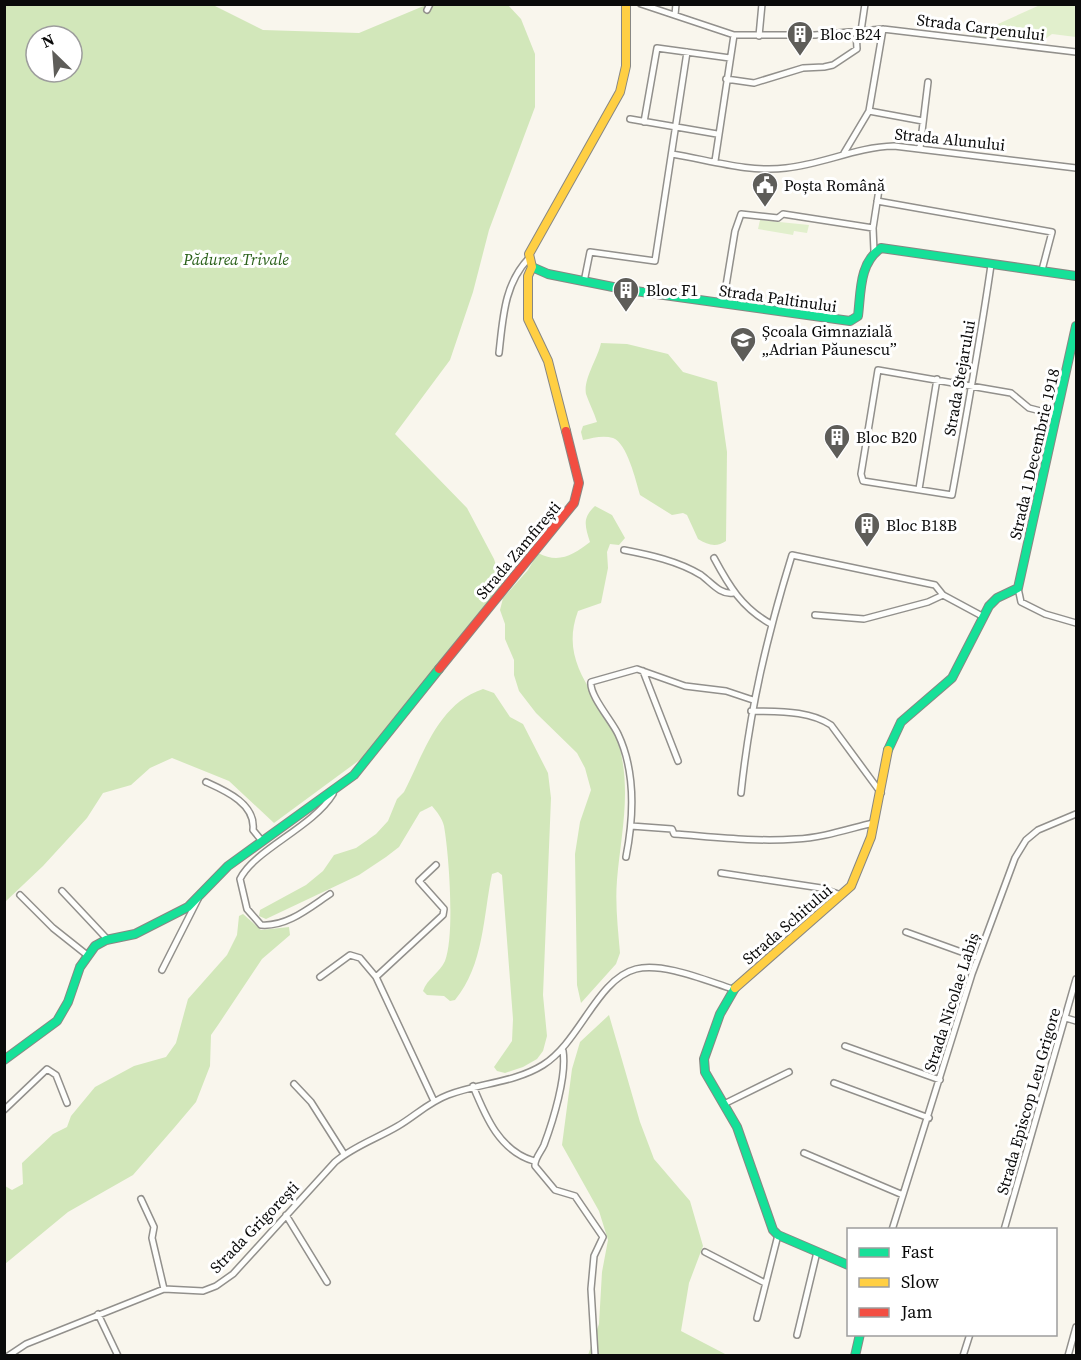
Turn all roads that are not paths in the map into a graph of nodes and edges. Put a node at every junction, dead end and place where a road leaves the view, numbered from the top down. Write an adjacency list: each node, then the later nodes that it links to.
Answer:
1 (626, 4): 31 (street)
2 (641, 4): 6 (street, Strada Carpenului)
3 (676, 4): 6 (street)
4 (762, 4): 10 (street)
5 (866, 4): 8 (street)
6 (675, 15): 9 (street, Strada Carpenului)
7 (883, 29): 8 (street, Strada Carpenului); 12 (street, Strada Carpenului); 16 (street)
8 (859, 31): 10 (street, Strada Carpenului); 14 (street)
9 (734, 35): 10 (street, Strada Carpenului); 13 (street)
10 (759, 36)
11 (687, 52): 13 (street); 19 (street); 20 (street)
12 (1077, 52)
13 (730, 58): 14 (street)
14 (726, 79): 21 (street)
15 (928, 82): 18 (street)
16 (869, 111): 18 (street); 23 (street)
17 (630, 119): 19 (street)
18 (923, 121): 22 (street)
19 (644, 122): 20 (street)
20 (676, 127): 21 (street); 24 (street)
21 (717, 134): 25 (street)
22 (920, 148): 23 (street, Strada Alunului); 26 (street, Strada Alunului)
23 (844, 153): 25 (street, Strada Alunului)
24 (672, 154): 25 (street, Strada Alunului); 36 (street)
25 (715, 161)
26 (1077, 168)
27 (880, 183): 28 (street)
28 (877, 201): 29 (street); 34 (street)
29 (873, 228): 30 (street); 37 (street)
30 (874, 251): 32 (street); 37 (street, Strada Paltinului)
31 (529, 258): 33 (street, Strada Zamfirești); 40 (street)
32 (991, 265): 34 (street); 42 (street, Strada Stejarului)
33 (532, 267): 36 (street, Strada Paltinului); 59 (street, Strada Zamfirești)
34 (1042, 270): 35 (street)
35 (1077, 276)
36 (584, 282): 37 (street, Strada Paltinului)
37 (723, 304)
38 (1077, 326): 39 (street, Strada 1 Decembrie 1918)
39 (1074, 351): 43 (street, Strada 1 Decembrie 1918)
40 (499, 353)
41 (937, 379): 42 (street); 44 (street, Strada Stejarului); 44 (street)
42 (972, 385): 43 (street); 44 (street, Strada Stejarului)
43 (1056, 415): 47 (street, Strada 1 Decembrie 1918)
44 (919, 489)
45 (624, 550): 48 (street)
46 (714, 558): 48 (street)
47 (1018, 588): 51 (street, Strada Schitului); 52 (street)
48 (733, 593): 53 (street)
49 (943, 595): 50 (street); 51 (street); 53 (street)
50 (815, 615)
51 (982, 616): 61 (street, Strada Schitului)
52 (1077, 623)
53 (771, 624): 55 (street)
54 (643, 671): 55 (street); 57 (street); 64 (street)
55 (753, 700): 56 (street)
56 (751, 711): 60 (street); 61 (street)
57 (678, 761)
58 (206, 782): 65 (street)
59 (334, 791): 65 (street, Strada Zamfirești); 70 (street)
60 (741, 793)
61 (881, 794): 63 (street, Strada Schitului)
62 (1077, 814): 77 (street, Strada Nicolae Labiș)
63 (873, 823): 64 (street); 72 (street, Strada Schitului)
64 (631, 826): 66 (street)
65 (262, 841): 73 (street, Strada Zamfirești)
66 (626, 856)
67 (436, 865): 80 (street)
68 (721, 873): 72 (street)
69 (62, 891): 75 (street)
70 (330, 894)
71 (20, 895): 76 (street)
72 (841, 895): 82 (street, Strada Schitului)
73 (199, 898): 75 (street, Strada Zamfirești); 78 (street)
74 (906, 932): 77 (street)
75 (112, 939): 76 (street, Strada Zamfirești)
76 (87, 955): 87 (street)
77 (978, 958): 89 (street, Strada Nicolae Labiș)
78 (162, 970)
79 (320, 977): 80 (street)
80 (376, 977): 93 (street)
81 (1077, 979): 83 (street, Strada Episcop Leu Grigore)
82 (734, 989): 86 (street, Strada Grigorești); 95 (street, Strada Schitului)
83 (1066, 1018): 84 (street); 105 (street, Strada Episcop Leu Grigore)
84 (1077, 1021)
85 (845, 1046): 89 (street)
86 (563, 1051): 92 (street, Strada Grigorești); 100 (street)
87 (4, 1060)
88 (789, 1072): 95 (street)
89 (940, 1080): 97 (street, Strada Nicolae Labiș)
90 (834, 1083): 97 (street)
91 (294, 1084): 99 (street)
92 (473, 1086): 93 (street, Strada Grigorești); 100 (street)
93 (434, 1101): 99 (street, Strada Grigorești)
94 (67, 1103): 96 (street)
95 (726, 1103): 106 (street, Strada Schitului)
96 (4, 1110)
97 (929, 1118): 101 (street, Strada Nicolae Labiș)
98 (804, 1153): 101 (street)
99 (344, 1154): 103 (street, Strada Grigorești)
100 (534, 1161): 121 (street)
101 (903, 1195): 104 (street, Strada Nicolae Labiș)
102 (141, 1199): 112 (street)
103 (286, 1215): 110 (street); 112 (street, Strada Grigorești)
104 (893, 1228)
105 (1005, 1228)
106 (778, 1235): 107 (street); 111 (street)
107 (817, 1251): 109 (street); 116 (street)
108 (705, 1252): 111 (street)
109 (847, 1264)
110 (327, 1282)
111 (765, 1283): 114 (street)
112 (164, 1289): 113 (street, Strada Grigorești)
113 (98, 1314): 119 (street, Strada Grigorești); 120 (street)
114 (757, 1318)
115 (1077, 1327): 124 (street)
116 (797, 1335)
117 (860, 1336): 122 (street)
118 (970, 1336): 123 (street)
119 (9, 1356)
120 (118, 1356)
121 (595, 1356)
122 (855, 1356)
123 (963, 1356)
124 (1068, 1356)

